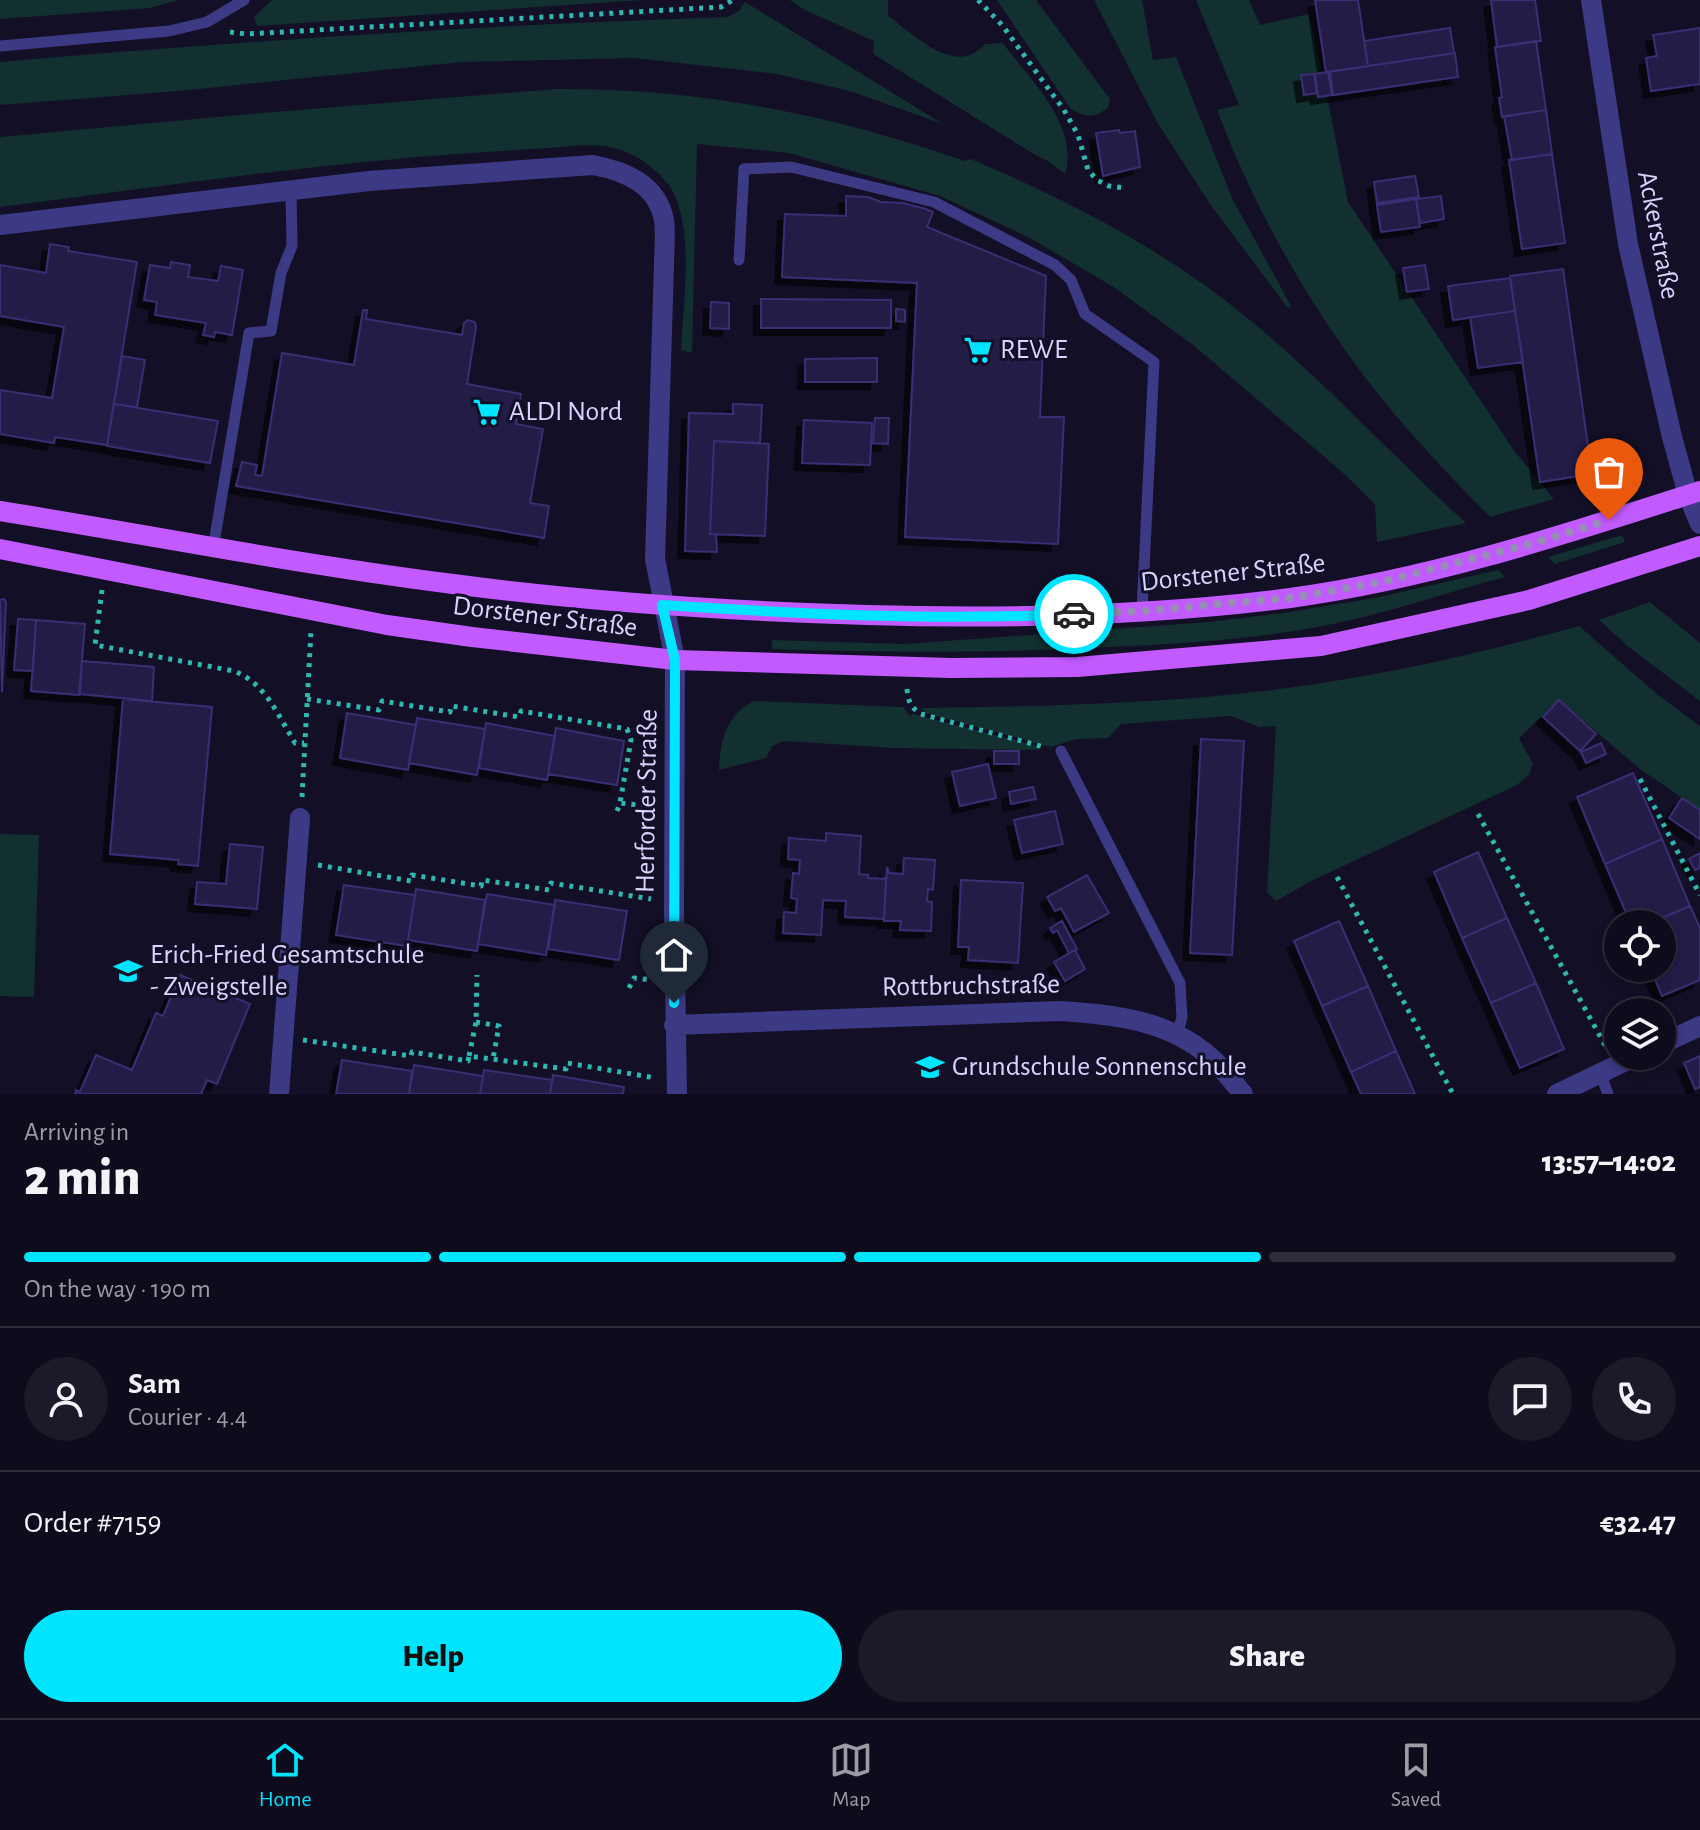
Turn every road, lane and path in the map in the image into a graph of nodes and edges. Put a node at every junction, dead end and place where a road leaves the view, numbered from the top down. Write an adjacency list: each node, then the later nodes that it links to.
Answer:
1 (244, 0): 5 (lane)
2 (733, 0): 5 (path)
3 (978, 0): 7 (path)
4 (1591, 0): 11 (street, Ackerstraße)
5 (207, 22): 6 (lane)
6 (0, 46)
7 (1126, 188)
8 (291, 191): 9 (street, Dorstener Straße); 16 (lane); 18 (street, Dorstener Straße)
9 (0, 225)
10 (739, 260): 20 (lane)
11 (1694, 493): 13 (street, Ackerstraße); 20 (main road, Dorstener Straße)
12 (0, 511): 16 (main road, Dorstener Straße)
13 (1700, 524)
14 (1700, 546): 21 (main road, Dorstener Straße)
15 (0, 549): 17 (main road, Dorstener Straße)
16 (213, 549): 18 (main road, Dorstener Straße)
17 (105, 570): 19 (main road, Dorstener Straße); 24 (path)
18 (662, 605): 20 (main road, Dorstener Straße); 21 (street, Herforder Straße)
19 (313, 611): 21 (main road, Dorstener Straße); 22 (path)
20 (1142, 611)
21 (675, 660): 28 (street, Herforder Straße)
22 (307, 699): 24 (path); 27 (path)
23 (908, 699): 25 (path)
24 (304, 743): 31 (path)
25 (1061, 751): 40 (lane)
26 (1640, 779): 34 (path)
27 (620, 803): 28 (path); 29 (path)
28 (675, 809): 35 (street, Herforder Straße)
29 (617, 811)
30 (1478, 814): 45 (path)
31 (300, 818): 32 (street)
32 (297, 862): 35 (path); 41 (street)
33 (1337, 877): 51 (path)
34 (1700, 895)
35 (674, 903): 38 (street, Herforder Straße)
36 (477, 975): 37 (path)
37 (476, 1022): 43 (path); 44 (path)
38 (674, 1025): 40 (street, Rottbruchstraße); 48 (street, Herforder Straße)
39 (1700, 1026): 42 (street)
40 (1177, 1035): 50 (street, Rottbruchstraße)
41 (283, 1037): 43 (path); 49 (street)
42 (1676, 1037)
43 (469, 1056): 44 (path)
44 (493, 1059): 48 (path)
45 (1604, 1061)
46 (1606, 1070): 52 (street)
47 (1608, 1070): 53 (lane)
48 (677, 1088)
49 (279, 1094)
50 (1243, 1094)
51 (1453, 1094)
52 (1557, 1094)
53 (1608, 1094)

